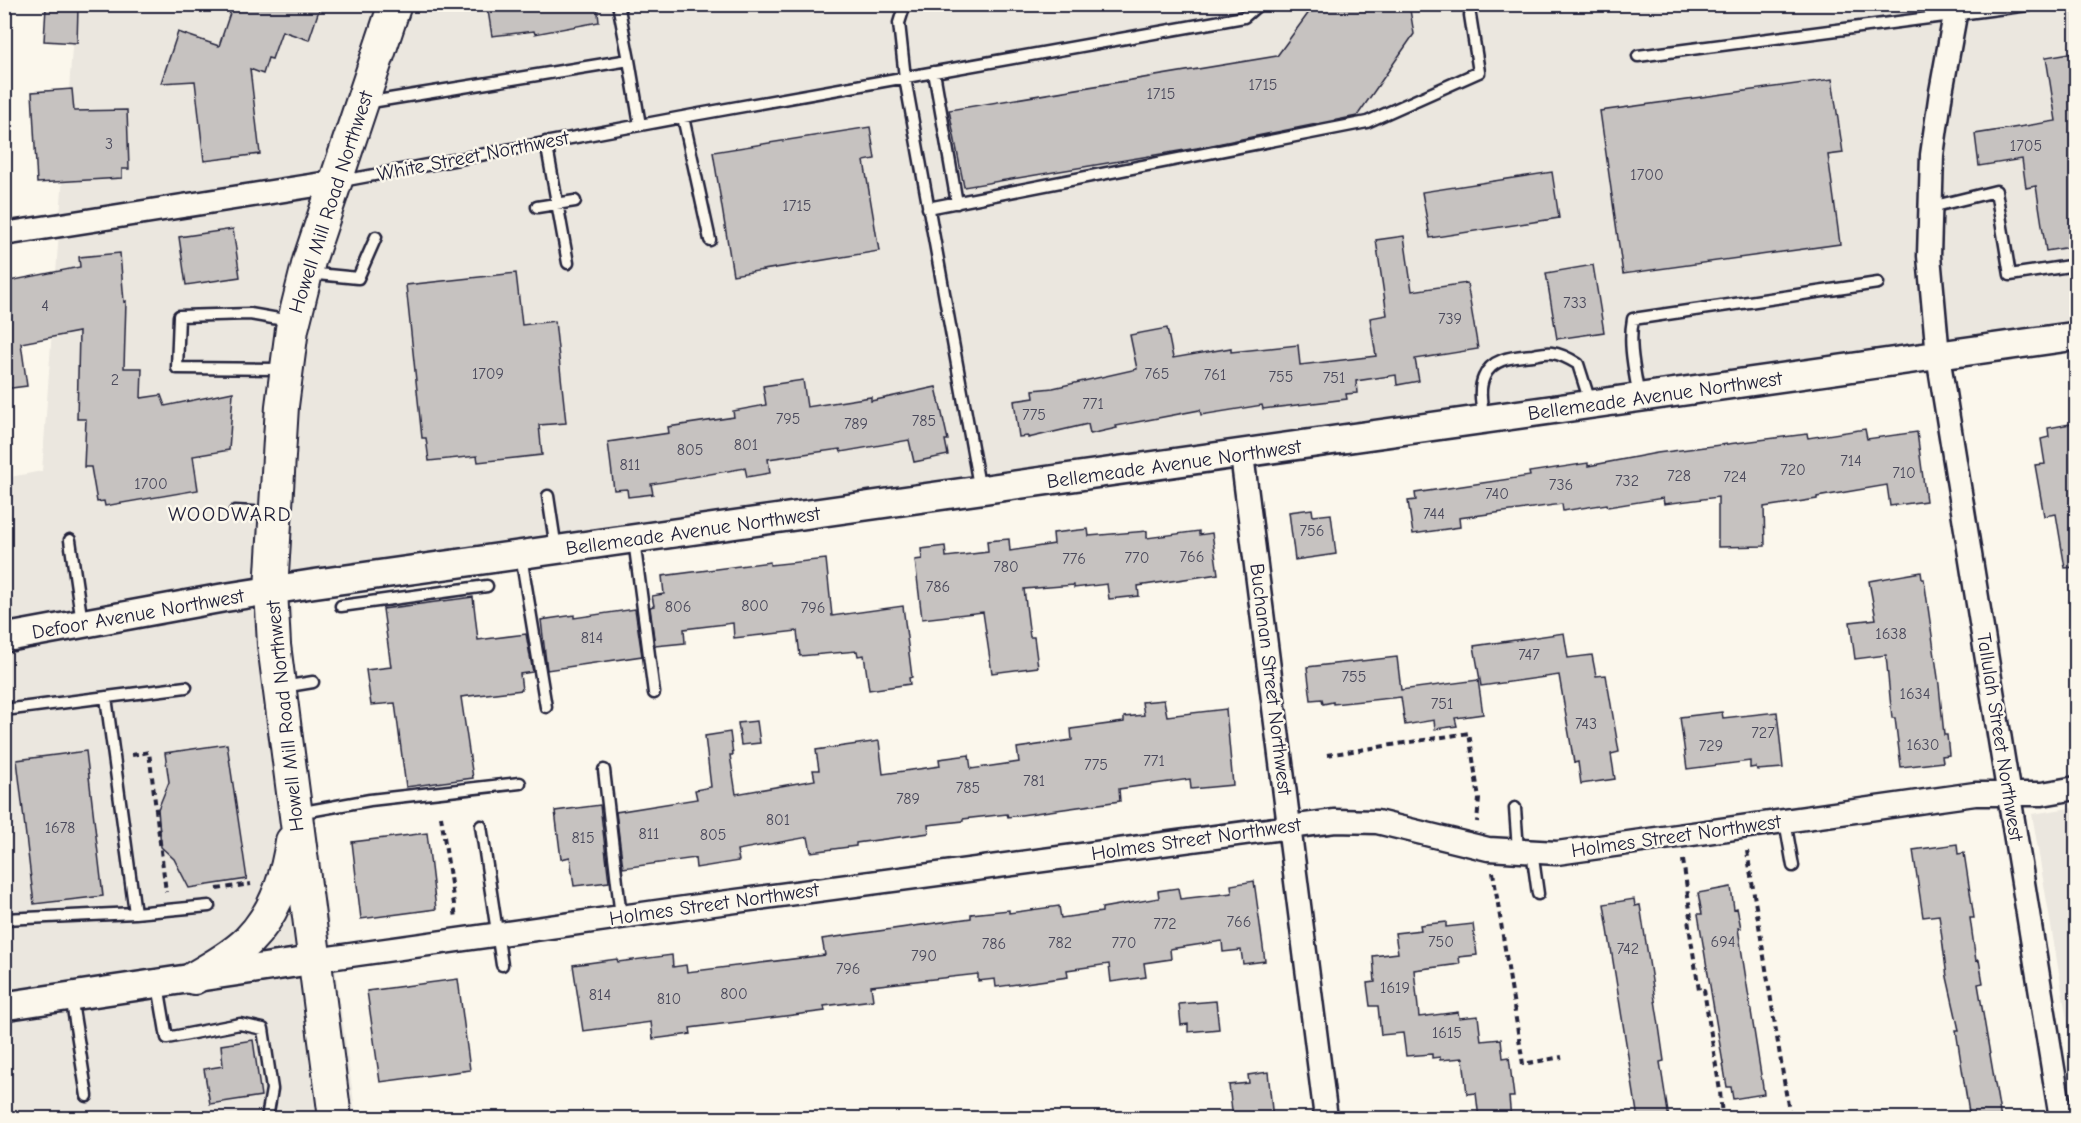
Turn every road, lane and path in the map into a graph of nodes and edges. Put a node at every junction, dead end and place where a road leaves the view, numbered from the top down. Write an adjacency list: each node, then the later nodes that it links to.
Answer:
1 (395, 4): 12 (main road, Howell Mill Road Northwest)
2 (618, 4): 9 (lane)
3 (905, 4): 11 (lane)
4 (1259, 4): 10 (lane, White Street Northwest)
5 (2036, 4): 6 (lane)
6 (1956, 10): 8 (lane); 21 (street, Tallulah Street Northwest)
7 (1470, 15): 19 (lane)
8 (1638, 56)
9 (629, 60): 12 (lane); 14 (lane)
10 (934, 72): 11 (lane, White Street Northwest); 19 (lane)
11 (905, 78): 13 (lane, White Street Northwest); 22 (lane)
12 (362, 104): 16 (main road, Howell Mill Road Northwest)
13 (683, 117): 14 (lane, White Street Northwest); 25 (lane)
14 (640, 124): 15 (lane, White Street Northwest)
15 (546, 142): 16 (lane, White Street Northwest); 18 (lane)
16 (336, 182): 23 (street, White Street Northwest); 28 (main road, Howell Mill Road Northwest)
17 (575, 201): 18 (lane)
18 (559, 203): 20 (lane); 26 (lane)
19 (957, 203): 22 (lane)
20 (537, 207)
21 (1931, 207): 27 (lane); 32 (street, Tallulah Street Northwest)
22 (928, 208): 38 (lane)
23 (4, 234)
24 (376, 237): 28 (lane)
25 (710, 240)
26 (568, 263)
27 (2076, 265)
28 (306, 273): 30 (main road, Howell Mill Road Northwest)
29 (1878, 283): 34 (lane)
30 (294, 321): 33 (main road, Howell Mill Road Northwest); 33 (lane)
31 (2076, 337): 32 (street, Bellemeade Avenue Northwest)
32 (1938, 356): 34 (street, Bellemeade Avenue Northwest); 63 (street, Tallulah Street Northwest)
33 (287, 369): 41 (main road, Howell Mill Road Northwest)
34 (1640, 398): 35 (street, Bellemeade Avenue Northwest)
35 (1591, 405): 36 (street, Bellemeade Avenue Northwest); 36 (lane)
36 (1484, 420): 37 (street, Bellemeade Avenue Northwest)
37 (1242, 454): 38 (street, Bellemeade Avenue Northwest); 70 (street, Buchanan Street Northwest)
38 (980, 491): 43 (street, Bellemeade Avenue Northwest)
39 (548, 496): 44 (lane)
40 (235, 511): 41 (lane)
41 (276, 513): 47 (main road, Howell Mill Road Northwest)
42 (70, 540): 49 (lane)
43 (634, 540): 44 (street, Bellemeade Avenue Northwest); 54 (lane)
44 (557, 550): 45 (street, Bellemeade Avenue Northwest)
45 (521, 556): 47 (street, Bellemeade Avenue Northwest); 56 (lane)
46 (487, 586): 48 (lane)
47 (271, 590): 49 (street, Defoor Avenue Northwest); 53 (main road, Howell Mill Road Northwest)
48 (341, 606)
49 (82, 623): 50 (street, Defoor Avenue Northwest)
50 (4, 638)
51 (313, 682): 53 (lane)
52 (186, 687): 55 (lane)
53 (280, 688): 65 (main road, Howell Mill Road Northwest)
54 (654, 693)
55 (106, 697): 57 (lane); 59 (lane)
56 (546, 707)
57 (4, 710)
58 (1327, 755): 68 (path)
59 (114, 757): 77 (path); 79 (lane)
60 (604, 770): 80 (lane)
61 (520, 783): 65 (lane)
62 (2076, 788): 63 (street, Holmes Street Northwest)
63 (2009, 795): 67 (street, Holmes Street Northwest); 99 (street, Tallulah Street Northwest)
64 (1515, 808): 72 (lane)
65 (295, 813): 84 (main road, Howell Mill Road Northwest); 86 (main road)
66 (441, 816): 82 (path)
67 (1785, 821): 72 (street, Holmes Street Northwest); 74 (lane)
68 (1477, 825)
69 (481, 826): 83 (lane)
70 (1289, 826): 72 (street, Holmes Street Northwest); 80 (street, Holmes Street Northwest); 95 (street, Buchanan Street Northwest)
71 (1746, 847): 92 (path)
72 (1525, 851): 76 (lane)
73 (1683, 856): 96 (path)
74 (1792, 866)
75 (1493, 872): 90 (path)
76 (1538, 894)
77 (166, 895)
78 (209, 906): 79 (lane)
79 (135, 913): 81 (lane)
80 (621, 917): 83 (street, Holmes Street Northwest)
81 (4, 919)
82 (456, 922)
83 (497, 934): 84 (street, Holmes Street Northwest); 85 (lane)
84 (315, 960): 86 (street); 94 (main road, Howell Mill Road Northwest)
85 (502, 965)
86 (194, 978): 87 (street)
87 (158, 983): 88 (street); 93 (lane)
88 (71, 996): 89 (street); 91 (lane)
89 (4, 1006)
90 (1562, 1057)
91 (87, 1096)
92 (1790, 1112): 97 (path); 98 (path)
93 (267, 1119)
94 (334, 1119)
95 (1326, 1119)
96 (1722, 1119)
97 (1754, 1119)
98 (1791, 1119)
99 (2061, 1119)

